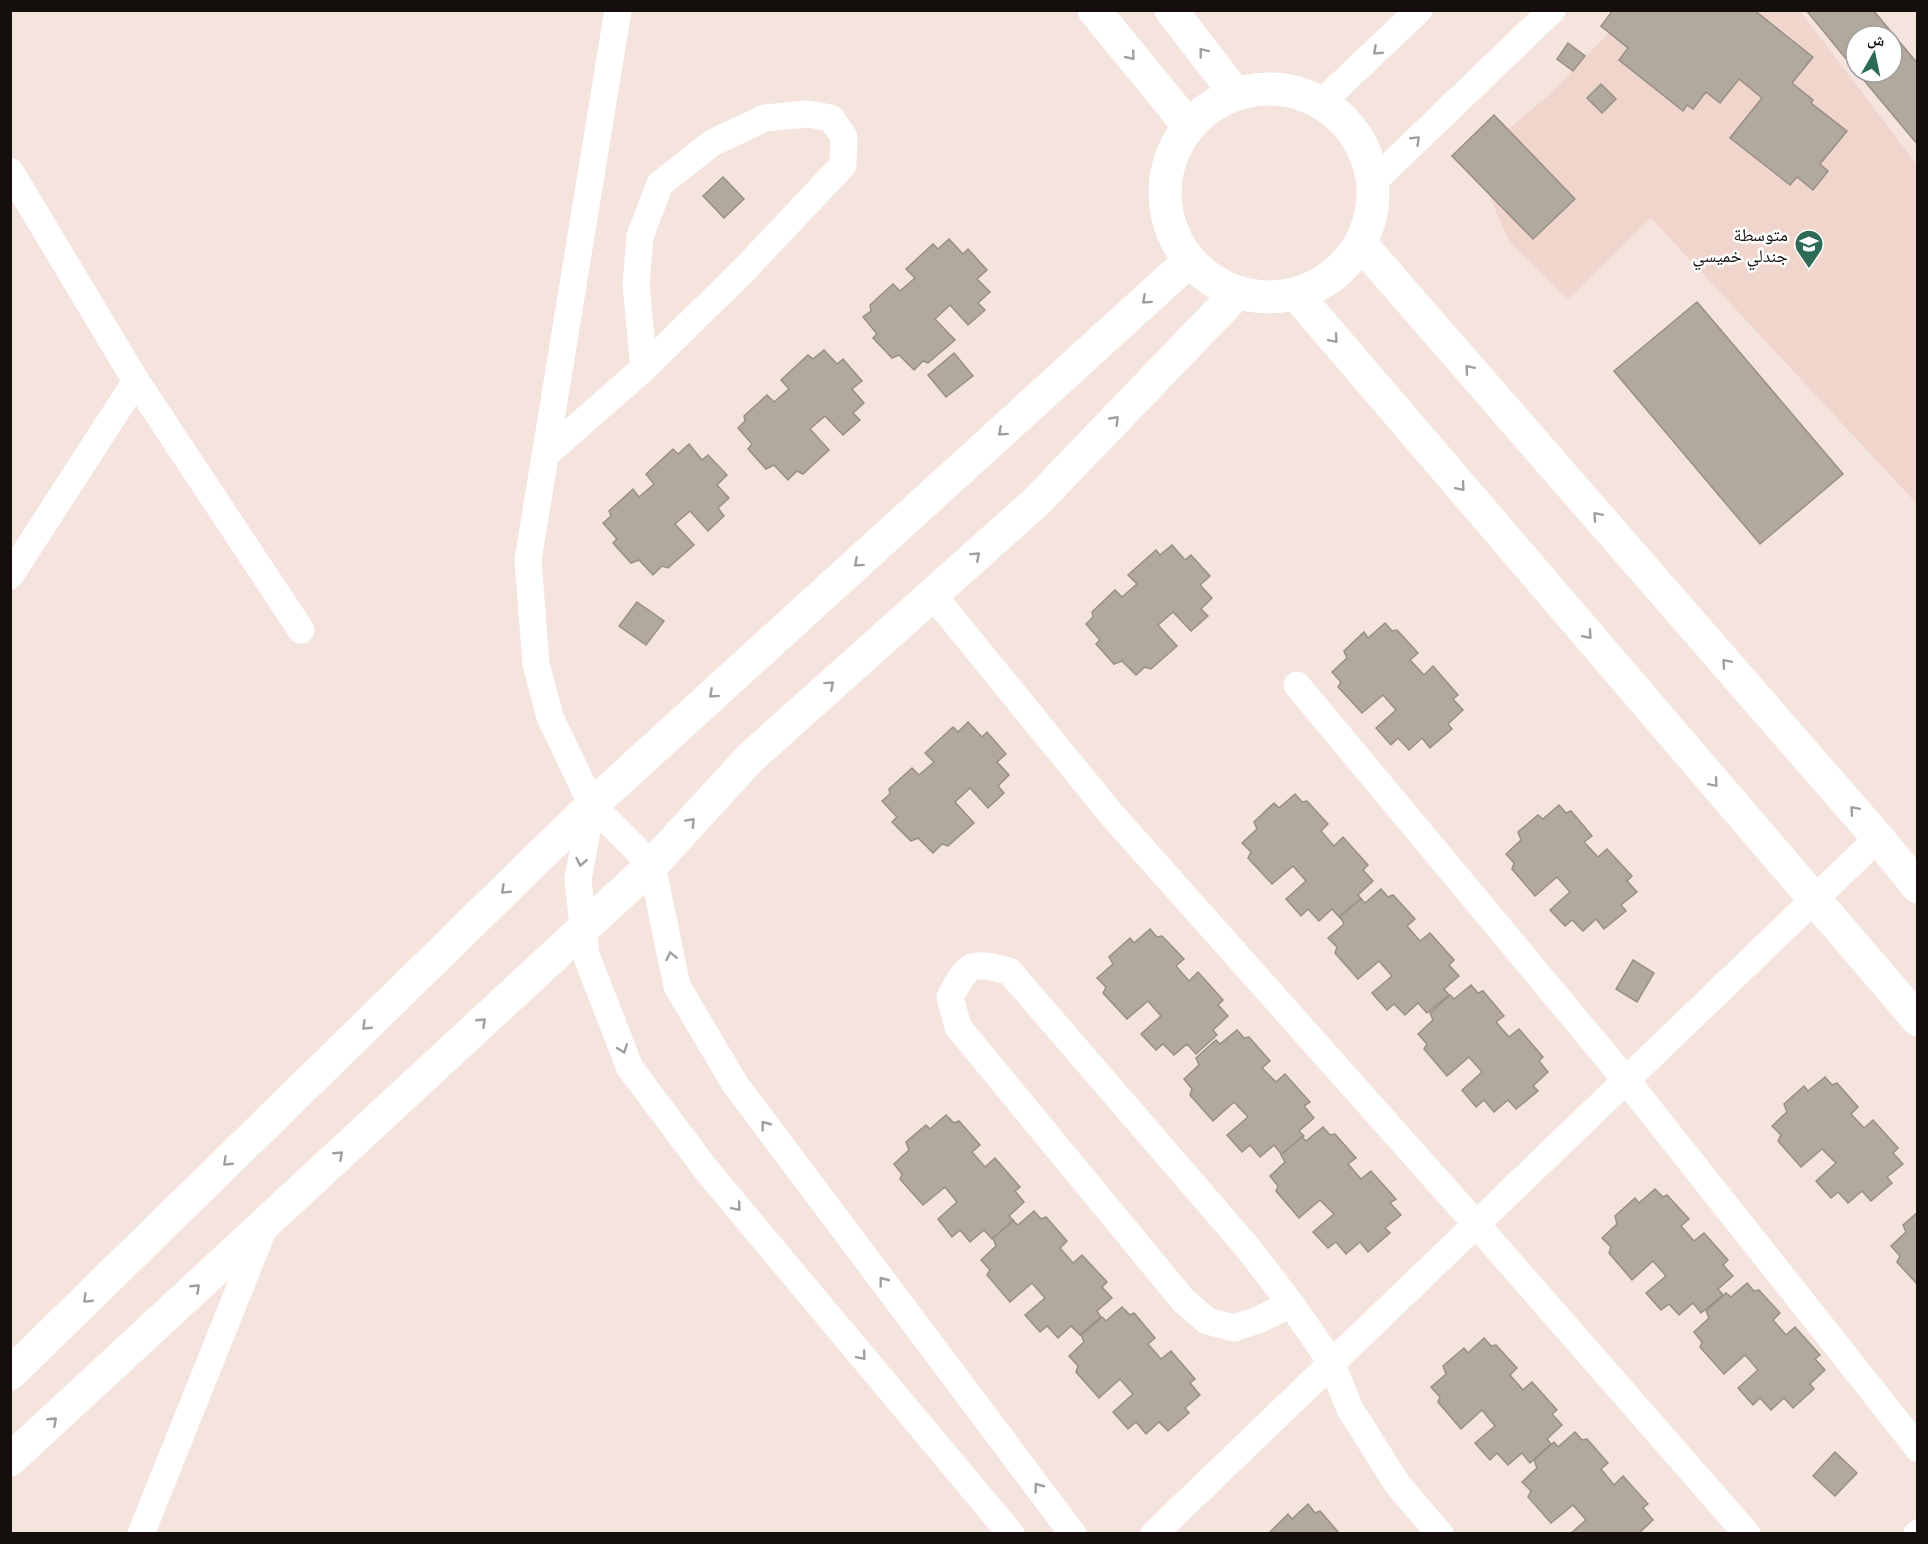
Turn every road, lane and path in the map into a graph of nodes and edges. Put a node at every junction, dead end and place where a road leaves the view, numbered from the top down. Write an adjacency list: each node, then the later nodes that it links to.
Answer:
1 (618, 10): 17 (street)
2 (1094, 10): 8 (street, one-way to 8)
3 (1171, 10): 6 (street, one-way to 3)
4 (1419, 10): 7 (street, one-way to 7)
5 (1552, 10): 10 (street, one-way to 5)
6 (1235, 93): 7 (street); 8 (street)
7 (1322, 102): 10 (street)
8 (1188, 125): 12 (street)
9 (10, 171): 16 (street)
10 (1374, 181): 11 (street)
11 (1361, 244): 14 (street); 23 (street, one-way to 11)
12 (1189, 261): 13 (street); 22 (street, one-way to 22)
13 (1237, 293): 14 (street); 19 (street, one-way to 13)
14 (1296, 294): 26 (street, one-way to 26)
15 (644, 368): 15 (street); 17 (street)
16 (136, 381): 18 (street); 20 (street)
17 (545, 454): 22 (street)
18 (10, 576)
19 (932, 594): 24 (street, one-way to 19); 31 (street)
20 (301, 630)
21 (1297, 685): 29 (street)
22 (592, 805): 24 (street); 27 (street, one-way to 27); 34 (street, one-way to 34)
23 (1878, 838): 25 (street); 26 (street)
24 (652, 865): 27 (street); 39 (street, one-way to 24)
25 (1917, 887)
26 (1814, 900): 28 (street); 29 (street)
27 (583, 928): 30 (street, one-way to 27); 38 (street, one-way to 38)
28 (1917, 1020)
29 (1626, 1080): 31 (street); 35 (street)
30 (265, 1224): 36 (street, one-way to 30); 37 (street)
31 (1476, 1224): 33 (street); 42 (street)
32 (1291, 1304): 32 (street); 33 (street)
33 (1331, 1362): 40 (street); 41 (street)
34 (10, 1374)
35 (1917, 1448)
36 (10, 1460)
37 (141, 1533)
38 (1011, 1533)
39 (1073, 1533)
40 (1154, 1533)
41 (1440, 1533)
42 (1748, 1533)

